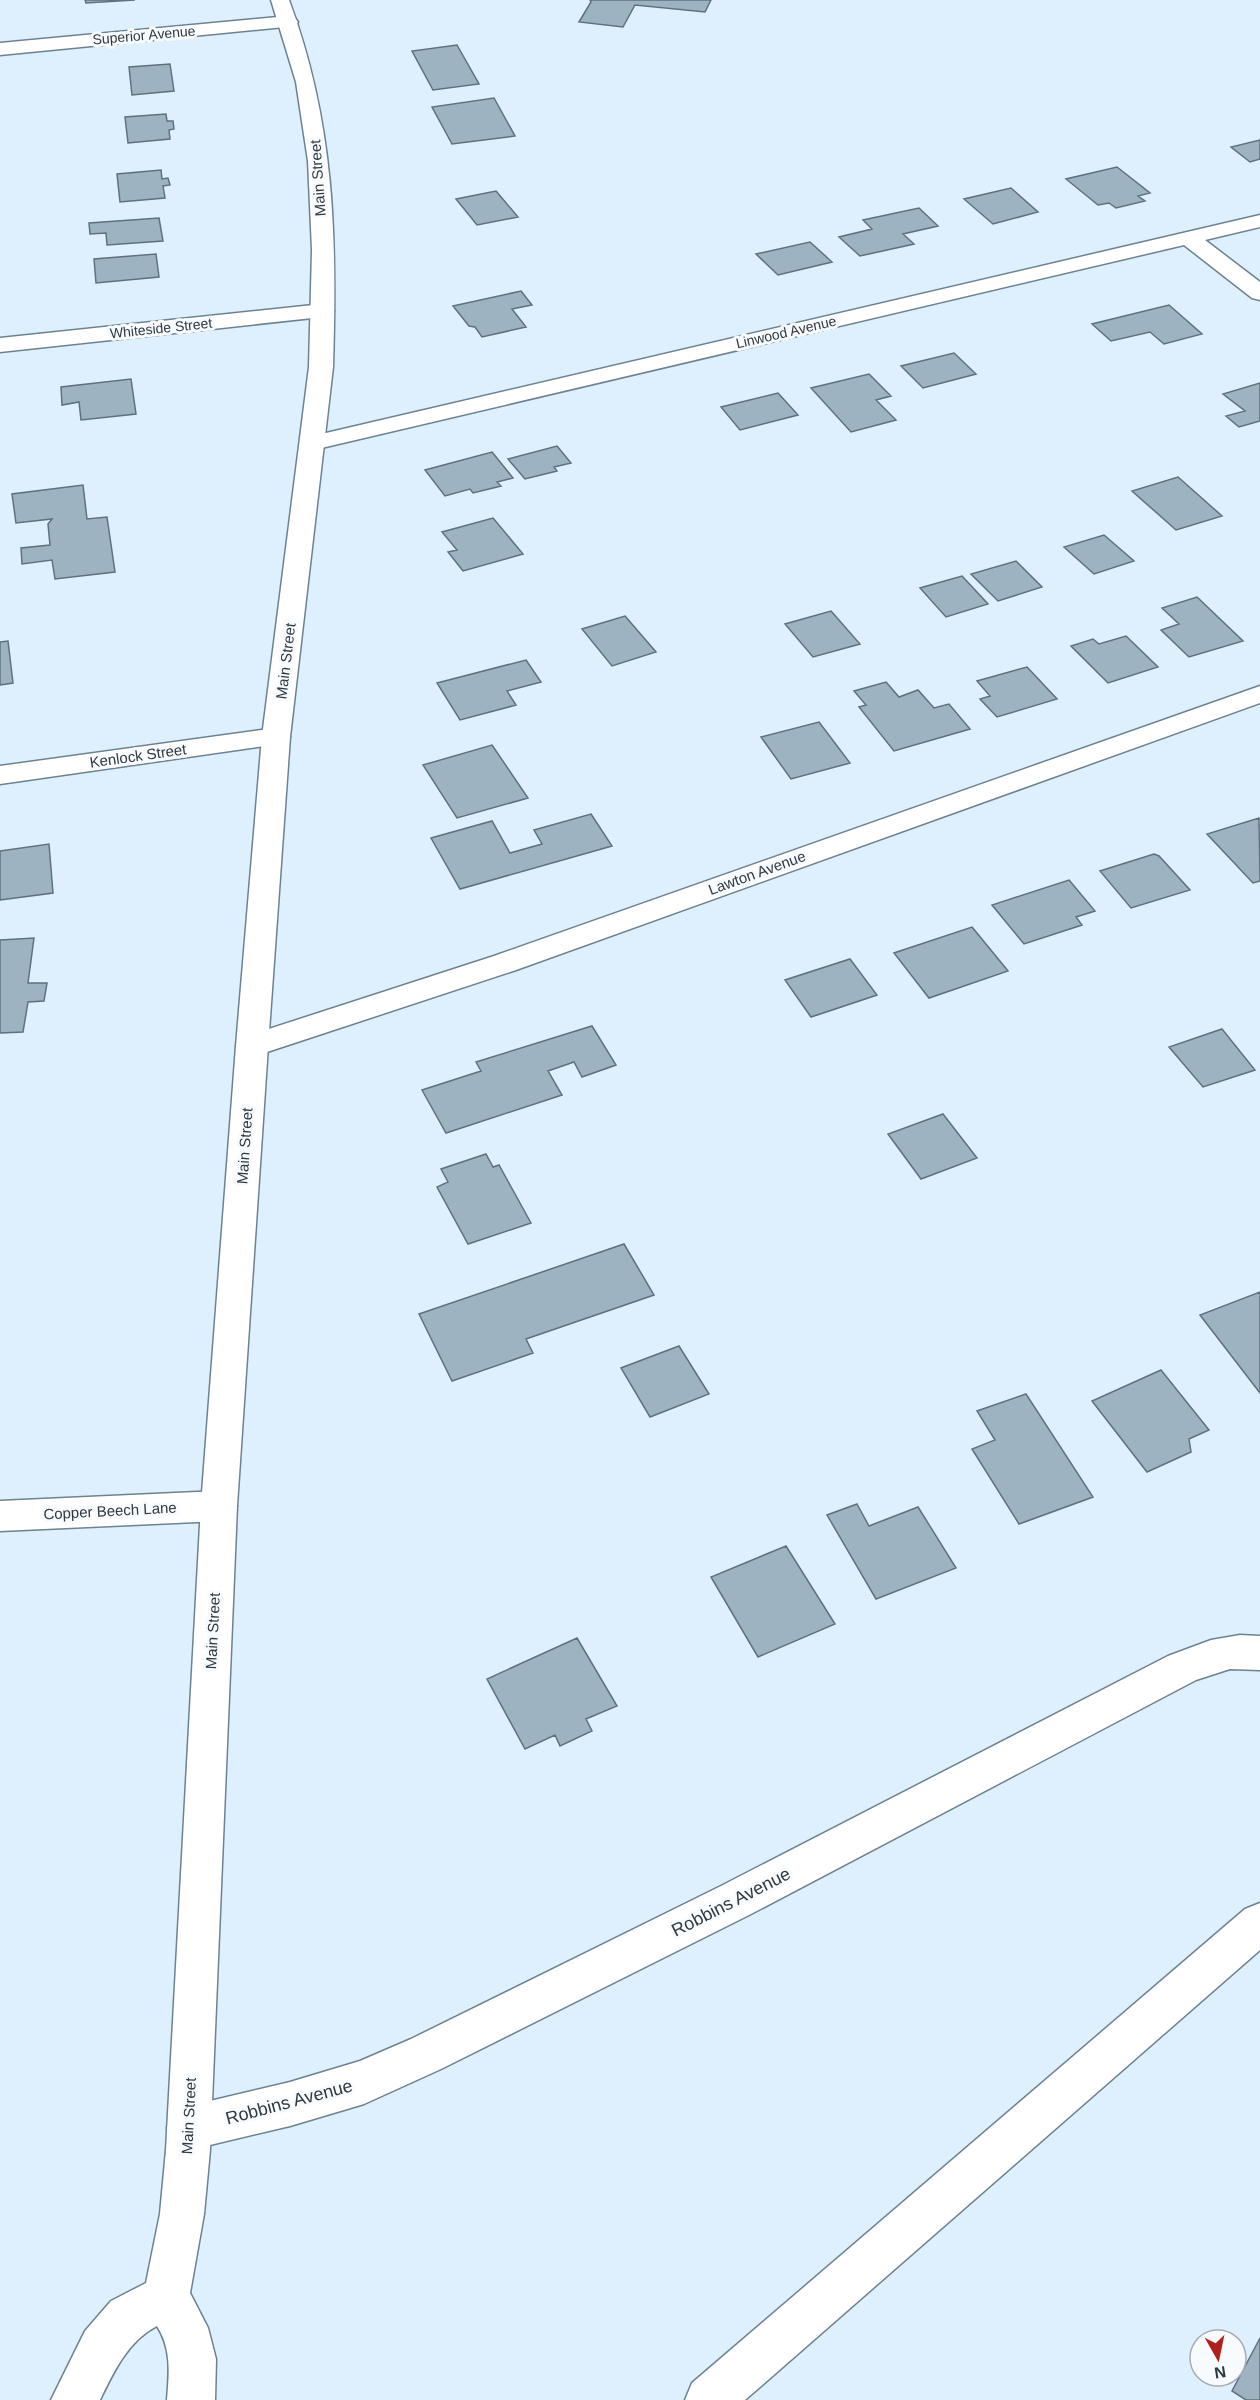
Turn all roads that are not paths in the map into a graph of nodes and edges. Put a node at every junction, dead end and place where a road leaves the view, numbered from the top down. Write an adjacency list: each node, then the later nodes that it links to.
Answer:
1 (284, 11): 2 (street, Superior Avenue); 6 (street, Main Street)
2 (0, 49)
3 (1260, 220): 4 (street, Linwood Avenue)
4 (1188, 238): 5 (street); 8 (street, Linwood Avenue)
5 (1260, 293)
6 (323, 310): 7 (street, Whiteside Street); 8 (street, Main Street)
7 (0, 345)
8 (313, 443): 10 (street, Main Street)
9 (1260, 694): 12 (street, Lawton Avenue)
10 (276, 737): 11 (street, Kenlock Street); 12 (street, Main Street)
11 (0, 775)
12 (252, 1046): 13 (street, Main Street)
13 (219, 1506): 14 (street, Copper Beech Lane); 17 (street, Main Street)
14 (0, 1516)
15 (1260, 1653): 17 (street, Robbins Avenue)
16 (1260, 1923): 21 (street)
17 (189, 2128): 18 (street, Main Street)
18 (166, 2297): 19 (street); 20 (street)
19 (75, 2400)
20 (191, 2400)
21 (709, 2400)

